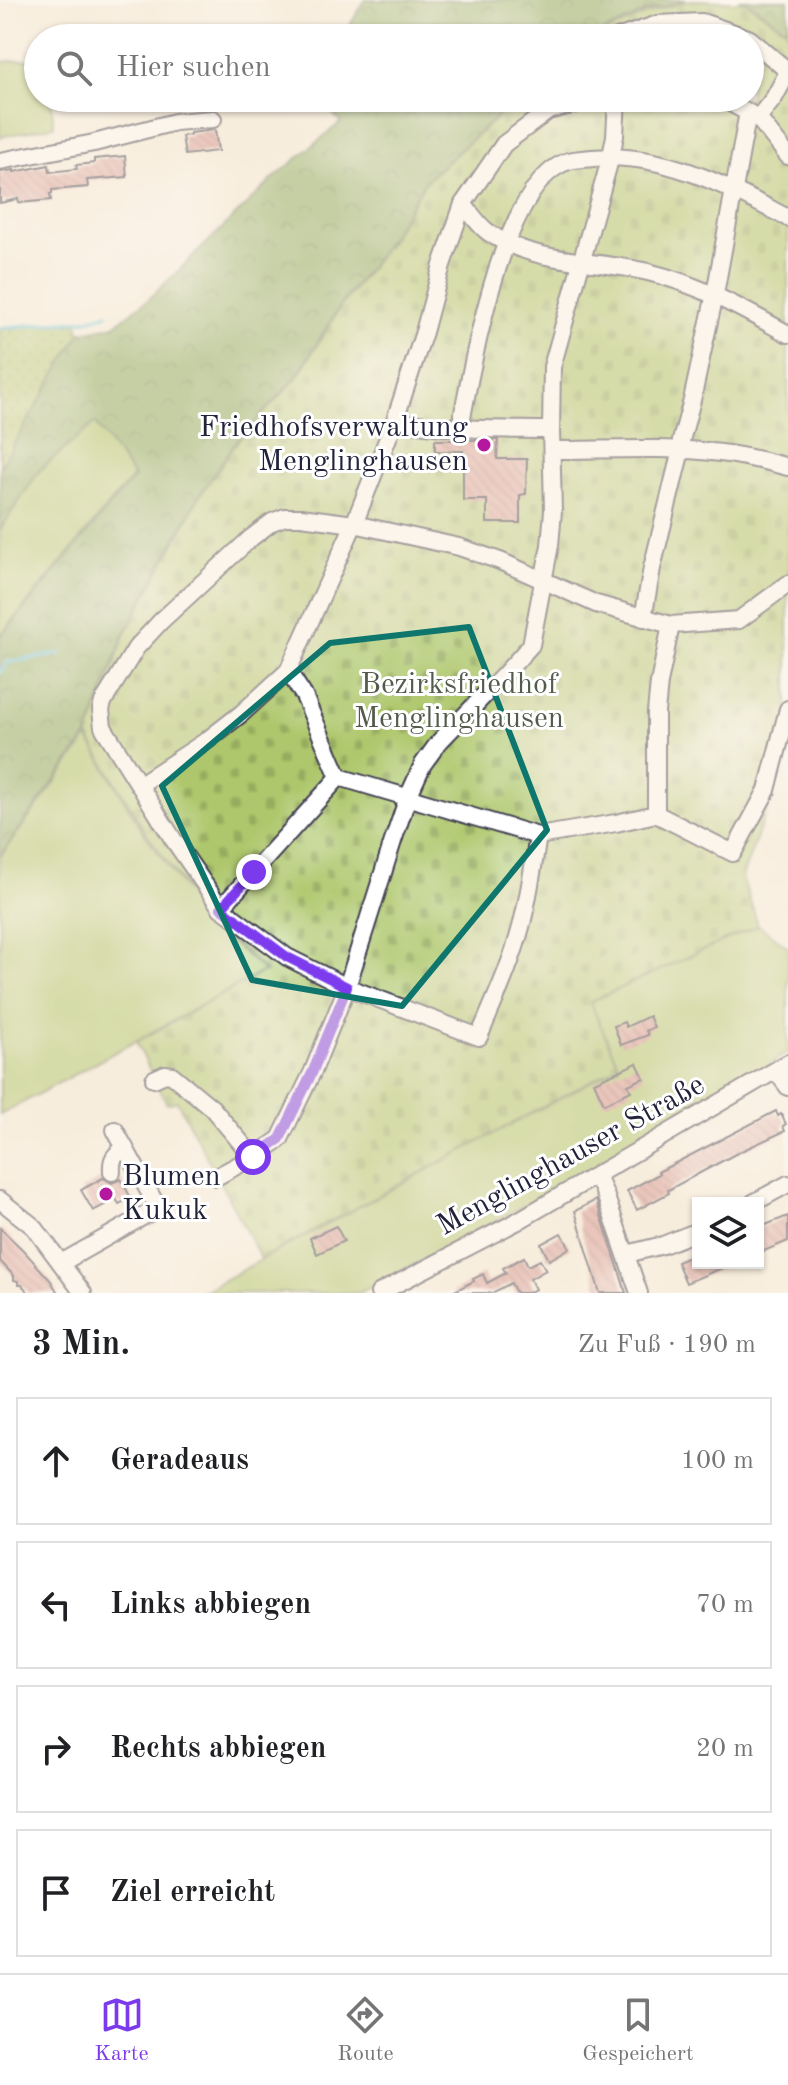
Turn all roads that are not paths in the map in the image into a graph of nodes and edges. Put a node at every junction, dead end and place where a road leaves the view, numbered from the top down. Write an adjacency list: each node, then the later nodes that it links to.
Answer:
1 (658, 24): 2 (street)
2 (708, 24)
3 (764, 51): 4 (street)
4 (788, 72): 5 (street)
5 (764, 106)
6 (547, 112): 16 (street)
7 (616, 112): 12 (street)
8 (747, 112): 10 (street)
9 (757, 112): 10 (street)
10 (753, 115): 13 (street); 15 (street)
11 (213, 119): 14 (street)
12 (611, 156): 15 (street); 18 (street); 19 (street)
13 (788, 156)
14 (0, 161)
15 (734, 190): 17 (street); 20 (street)
16 (463, 204): 18 (street); 22 (street)
17 (788, 218)
18 (506, 243): 19 (street); 23 (street)
19 (582, 262): 20 (street); 24 (street)
20 (715, 294): 21 (street); 26 (street)
21 (788, 334)
22 (395, 420): 23 (street); 28 (street)
23 (460, 429): 24 (street)
24 (551, 430): 25 (street)
25 (552, 450): 26 (street); 29 (street)
26 (681, 450): 27 (street); 31 (street)
27 (788, 467)
28 (354, 524): 29 (street); 33 (street); 36 (street)
29 (544, 580): 31 (street); 37 (street)
30 (788, 584): 32 (street)
31 (643, 618): 32 (street)
32 (671, 625): 38 (street)
33 (288, 671): 35 (street); 36 (street)
34 (788, 709): 38 (street)
35 (339, 777): 37 (street); 40 (street)
36 (139, 785): 40 (street)
37 (408, 797): 39 (street); 41 (street)
38 (656, 814): 39 (street)
39 (538, 836): 41 (street)
40 (221, 908): 41 (street)
41 (347, 987): 47 (street)
42 (782, 1067): 44 (street); 49 (street, Menglinghauser Straße)
43 (154, 1079): 47 (street)
44 (788, 1087)
45 (115, 1130): 46 (street)
46 (125, 1148): 48 (street); 56 (street)
47 (253, 1157): 50 (street)
48 (112, 1172)
49 (597, 1176): 55 (street); 58 (street, Menglinghauser Straße)
50 (216, 1177)
51 (788, 1184): 52 (street)
52 (764, 1197)
53 (0, 1200): 56 (street)
54 (692, 1233): 55 (street)
55 (627, 1254): 59 (street)
56 (61, 1263): 57 (street)
57 (83, 1293)
58 (379, 1293)
59 (639, 1293)

